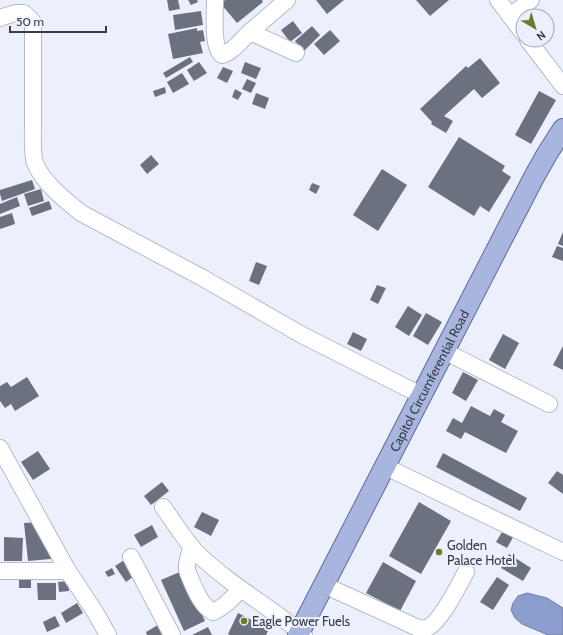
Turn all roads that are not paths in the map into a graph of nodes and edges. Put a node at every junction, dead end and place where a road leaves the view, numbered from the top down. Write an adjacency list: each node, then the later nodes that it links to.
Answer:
1 (215, 0): 8 (street)
2 (287, 0): 8 (street)
3 (498, 0): 5 (street)
4 (531, 0): 5 (street)
5 (510, 16): 7 (street)
6 (0, 18): 14 (street)
7 (515, 23)
8 (250, 32): 10 (street)
9 (534, 48): 11 (street)
10 (296, 53)
11 (563, 86)
12 (563, 129): 13 (main road, Capitol Circumferential Road)
13 (444, 351): 14 (main road, Capitol Circumferential Road); 15 (street)
14 (421, 395): 17 (main road, Capitol Circumferential Road)
15 (549, 404)
16 (2, 456): 23 (street)
17 (384, 466): 20 (street); 25 (main road, Capitol Circumferential Road)
18 (163, 507): 19 (street)
19 (192, 547): 26 (street); 26 (street)
20 (563, 552)
21 (131, 557): 29 (street)
22 (0, 571): 23 (street)
23 (68, 571): 28 (street)
24 (466, 572): 25 (street)
25 (324, 585): 27 (main road, Capitol Circumferential Road)
26 (241, 589): 27 (street)
27 (300, 634)
28 (108, 635)
29 (172, 635)

